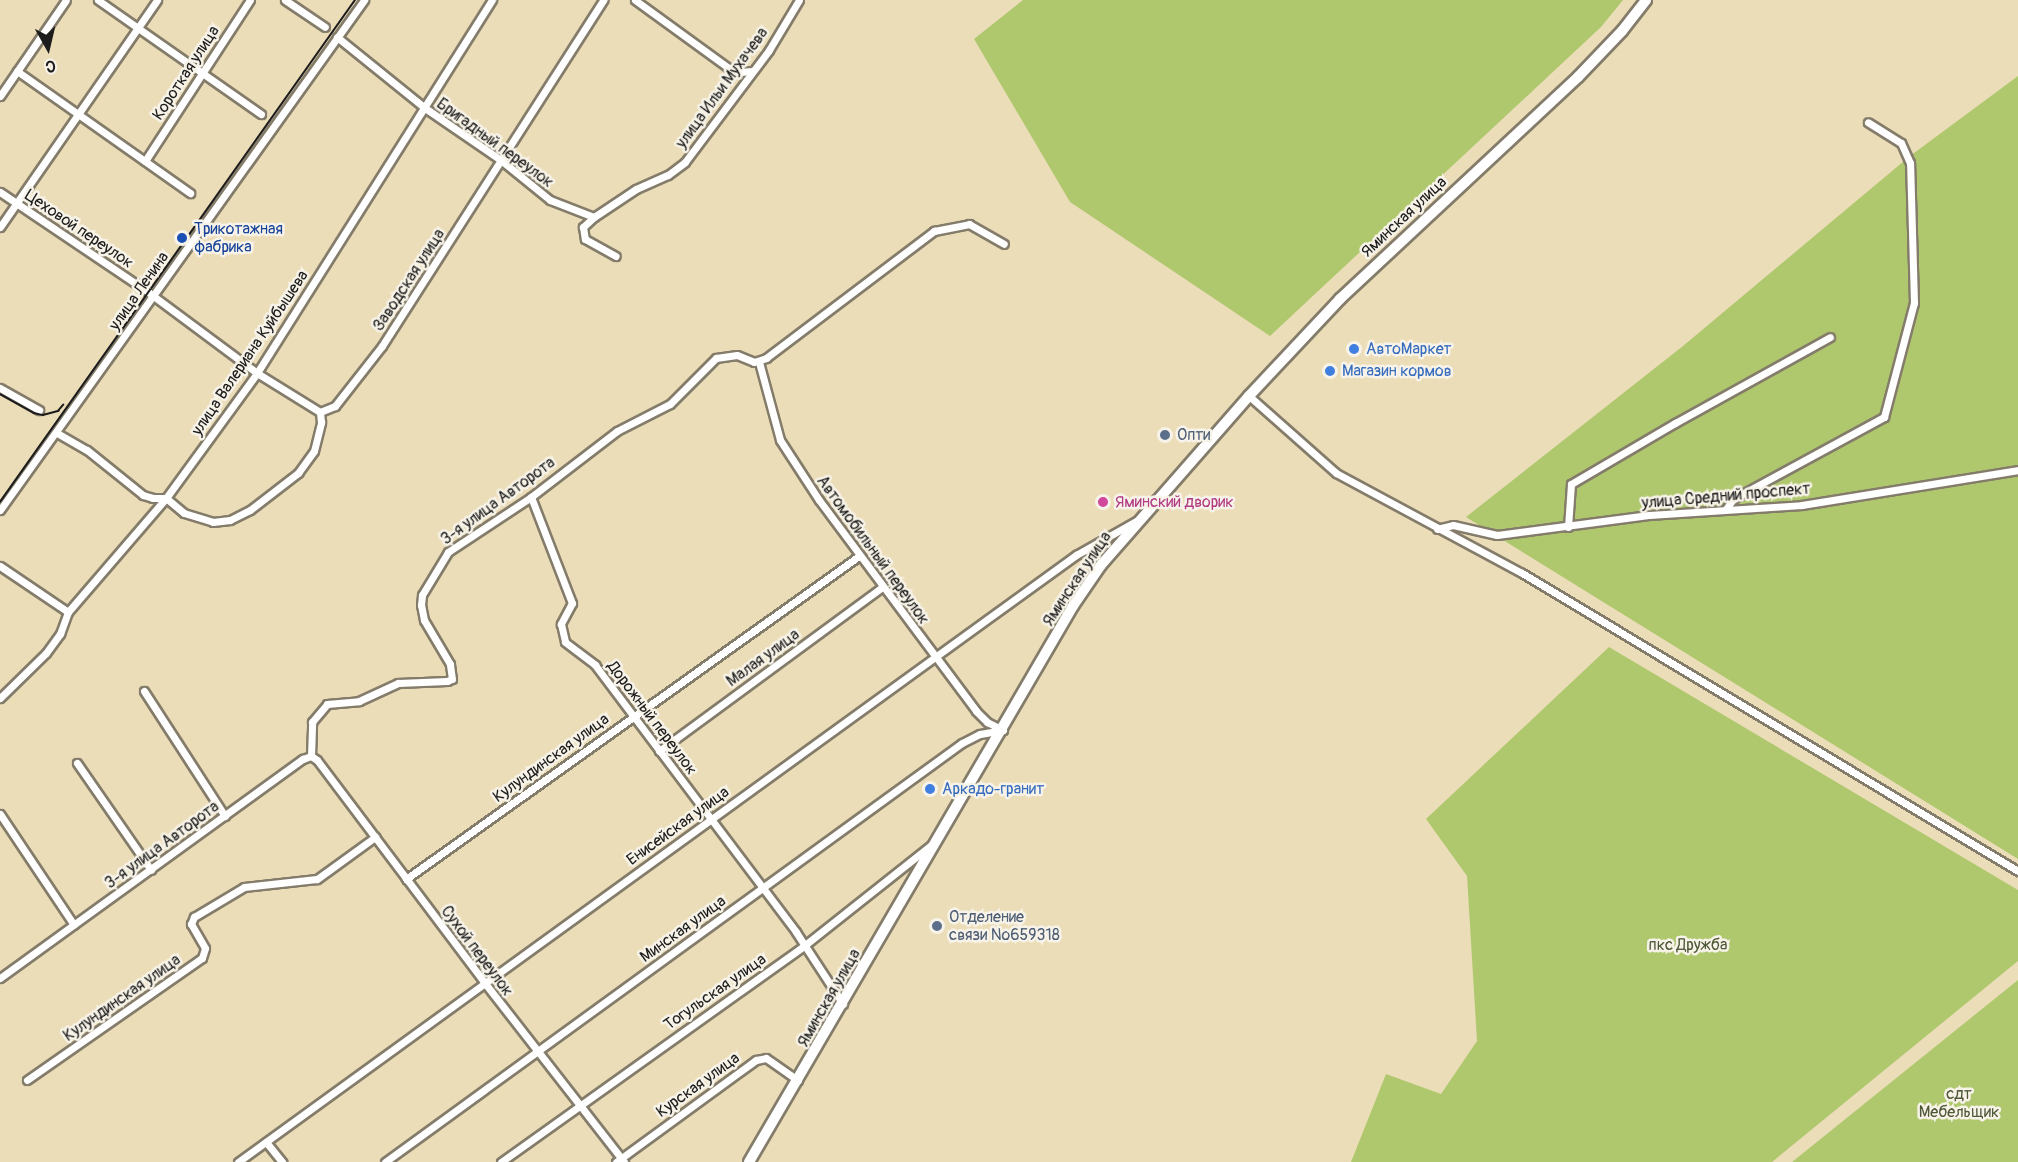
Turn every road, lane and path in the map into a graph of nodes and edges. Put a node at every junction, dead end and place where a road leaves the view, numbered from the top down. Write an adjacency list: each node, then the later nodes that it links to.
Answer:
1 (66, 0): 15 (street)
2 (98, 0): 13 (street)
3 (157, 0): 13 (street)
4 (250, 0): 17 (street, Короткая улица)
5 (285, 0): 12 (street)
6 (364, 0): 14 (street, улица Ленина)
7 (492, 0): 19 (street, улица Валериана Куйбышева)
8 (603, 0): 24 (street, Заводская улица)
9 (635, 0): 16 (street)
10 (799, 0): 16 (street, улица Ильи Мухачева)
11 (1646, 0): 37 (main road, Яминская улица)
12 (326, 27)
13 (137, 28): 17 (street); 20 (street)
14 (337, 37): 19 (street, Бригадный переулок); 32 (street, улица Ленина)
15 (17, 71): 18 (street); 20 (street)
16 (752, 71): 28 (street, улица Ильи Мухачева)
17 (202, 74): 21 (street); 23 (street, Короткая улица)
18 (0, 96)
19 (426, 108): 24 (street, Бригадный переулок); 35 (street, улица Валериана Куйбышева)
20 (79, 114): 23 (street); 27 (street)
21 (261, 114)
22 (1868, 122): 44 (street)
23 (145, 161): 26 (street)
24 (502, 161): 28 (street, Бригадный переулок); 39 (street, Заводская улица)
25 (0, 192): 27 (street, Цеховой переулок)
26 (190, 193)
27 (17, 204): 29 (street); 32 (street, Цеховой переулок)
28 (594, 217): 31 (street)
29 (0, 227)
30 (1004, 244): 34 (street)
31 (616, 256)
32 (152, 295): 35 (street, Цеховой переулок); 40 (street, улица Ленина)
33 (1830, 337): 47 (street)
34 (759, 362): 42 (street, 3-я улица Авторота); 49 (street, Автомобильный переулок)
35 (257, 373): 39 (street, Цеховой переулок); 43 (street, улица Валериана Куйбышева)
36 (0, 388): 38 (street)
37 (1249, 396): 46 (main road, Яминская улица); 48 (street)
38 (39, 410)
39 (320, 412): 43 (street)
40 (57, 433): 43 (street); 45 (street, улица Ленина)
41 (2018, 470): 44 (street, улица Средний проспект)
42 (531, 497): 56 (street, Дорожный переулок); 59 (street, 3-я улица Авторота)
43 (166, 498): 52 (street, улица Валериана Куйбышева)
44 (1726, 509): 47 (street, улица Средний проспект)
45 (0, 510)
46 (1139, 519): 53 (street, Енисейская улица); 57 (main road, Яминская улица)
47 (1568, 527): 48 (street, улица Средний проспект)
48 (1437, 529): 67 (street)
49 (859, 556): 51 (street, Автомобильный переулок); 56 (street, Кулундинская улица)
50 (0, 566): 52 (street)
51 (882, 587): 53 (street, Автомобильный переулок); 58 (street, Малая улица)
52 (68, 612): 55 (street, улица Валериана Куйбышева)
53 (935, 656): 57 (street, Автомобильный переулок); 63 (street, Енисейская улица)
54 (144, 691): 62 (street)
55 (0, 698)
56 (633, 716): 58 (street, Дорожный переулок); 68 (street, Кулундинская улица)
57 (1003, 730): 65 (main road, Яминская улица); 69 (street, Минская улица)
58 (659, 751): 63 (street, Дорожный переулок)
59 (311, 756): 62 (street, 3-я улица Авторота); 64 (street, Сухой переулок)
60 (77, 763): 66 (street)
61 (0, 814): 70 (street)
62 (225, 816): 66 (street, 3-я улица Авторота)
63 (711, 819): 69 (street, Дорожный переулок); 73 (street, Енисейская улица)
64 (375, 837): 68 (street, Сухой переулок); 76 (street, Кулундинская улица)
65 (939, 838): 71 (street, Тогульская улица); 74 (main road, Яминская улица)
66 (151, 870): 70 (street, 3-я улица Авторота)
67 (2018, 871)
68 (406, 879): 73 (street, Сухой переулок)
69 (762, 887): 71 (street, Дорожный переулок); 75 (street, Минская улица)
70 (75, 925): 72 (street, 3-я улица Авторота)
71 (805, 945): 74 (street, Дорожный переулок); 78 (street, Тогульская улица)
72 (0, 978)
73 (484, 982): 75 (street, Сухой переулок); 79 (street, Енисейская улица)
74 (843, 1004): 77 (main road, Яминская улица)
75 (538, 1050): 78 (street, Сухой переулок); 83 (street, Минская улица)
76 (27, 1080)
77 (798, 1080): 80 (street, Курская улица); 85 (main road, Яминская улица)
78 (581, 1105): 80 (street, Сухой переулок); 84 (street, Тогульская улица)
79 (266, 1142): 81 (street, Енисейская улица); 82 (street)
80 (620, 1161)
81 (238, 1162)
82 (282, 1162)
83 (385, 1162)
84 (501, 1162)
85 (749, 1162)

